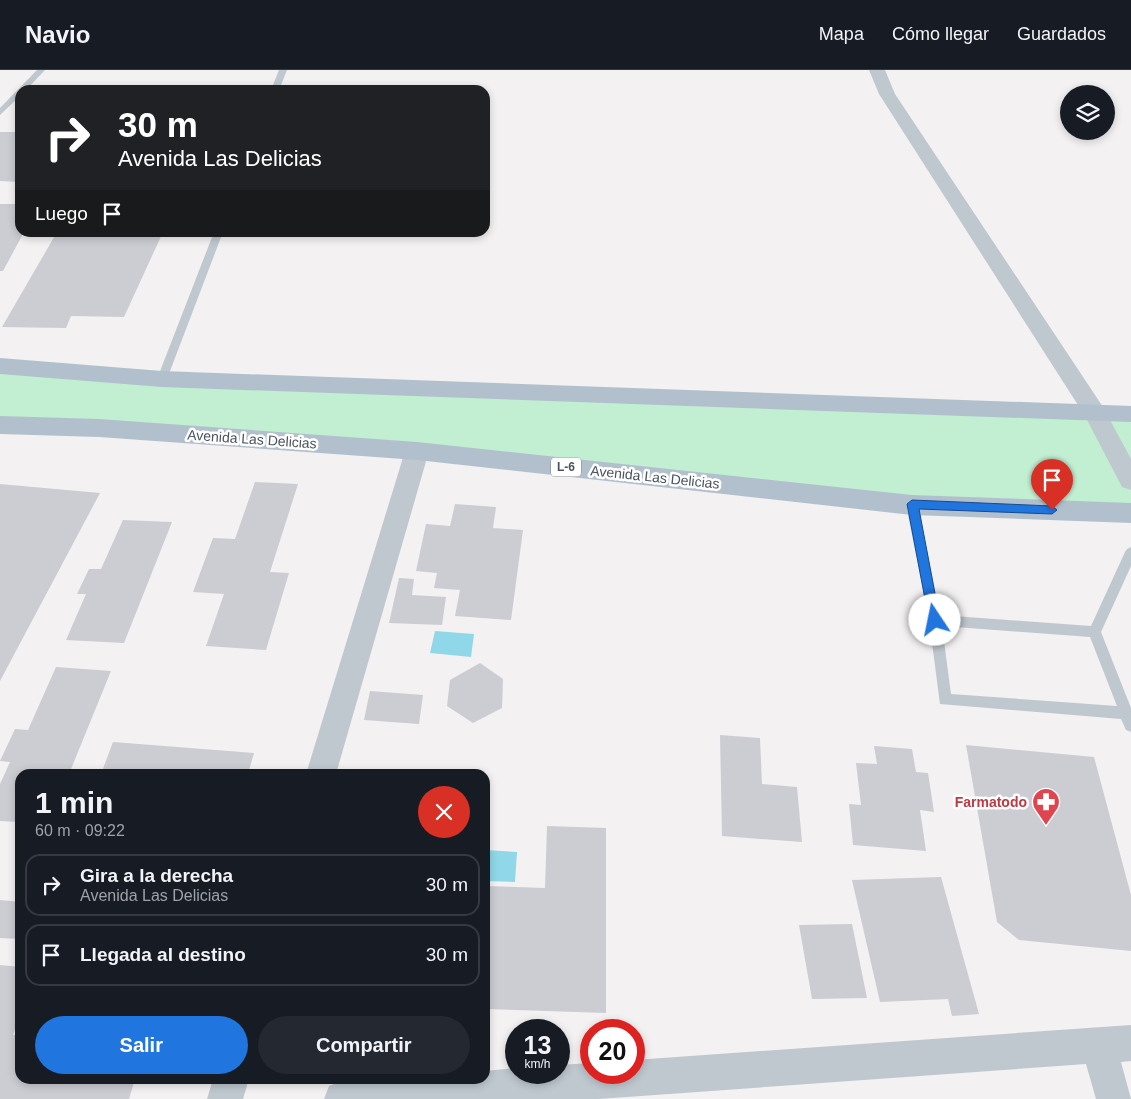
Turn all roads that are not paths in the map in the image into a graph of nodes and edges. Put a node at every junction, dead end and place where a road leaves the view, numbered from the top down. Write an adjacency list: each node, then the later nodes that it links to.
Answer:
1 (41, 70): 4 (lane)
2 (283, 70): 5 (lane)
3 (877, 70): 11 (street)
4 (27, 85)
5 (278, 85)
6 (15, 97): 7 (lane)
7 (0, 112)
8 (217, 237): 10 (lane)
9 (0, 366): 10 (main road)
10 (162, 378): 11 (main road)
11 (1095, 413): 12 (main road); 15 (street)
12 (1131, 414)
13 (0, 425): 14 (main road, Avenida Las Delicias / L-6)
14 (417, 451): 16 (main road, Avenida Las Delicias / L-6); 22 (street)
15 (1131, 482)
16 (912, 504): 17 (main road, Avenida Las Delicias / L-6); 19 (lane)
17 (1131, 513)
18 (1131, 552): 20 (lane)
19 (935, 620): 20 (lane); 21 (lane)
20 (1095, 632): 21 (lane)
21 (1129, 720)
22 (322, 769)
23 (1114, 1044): 26 (street); 27 (street)
24 (230, 1084): 25 (street)
25 (225, 1099)
26 (342, 1099)
27 (1114, 1099)

